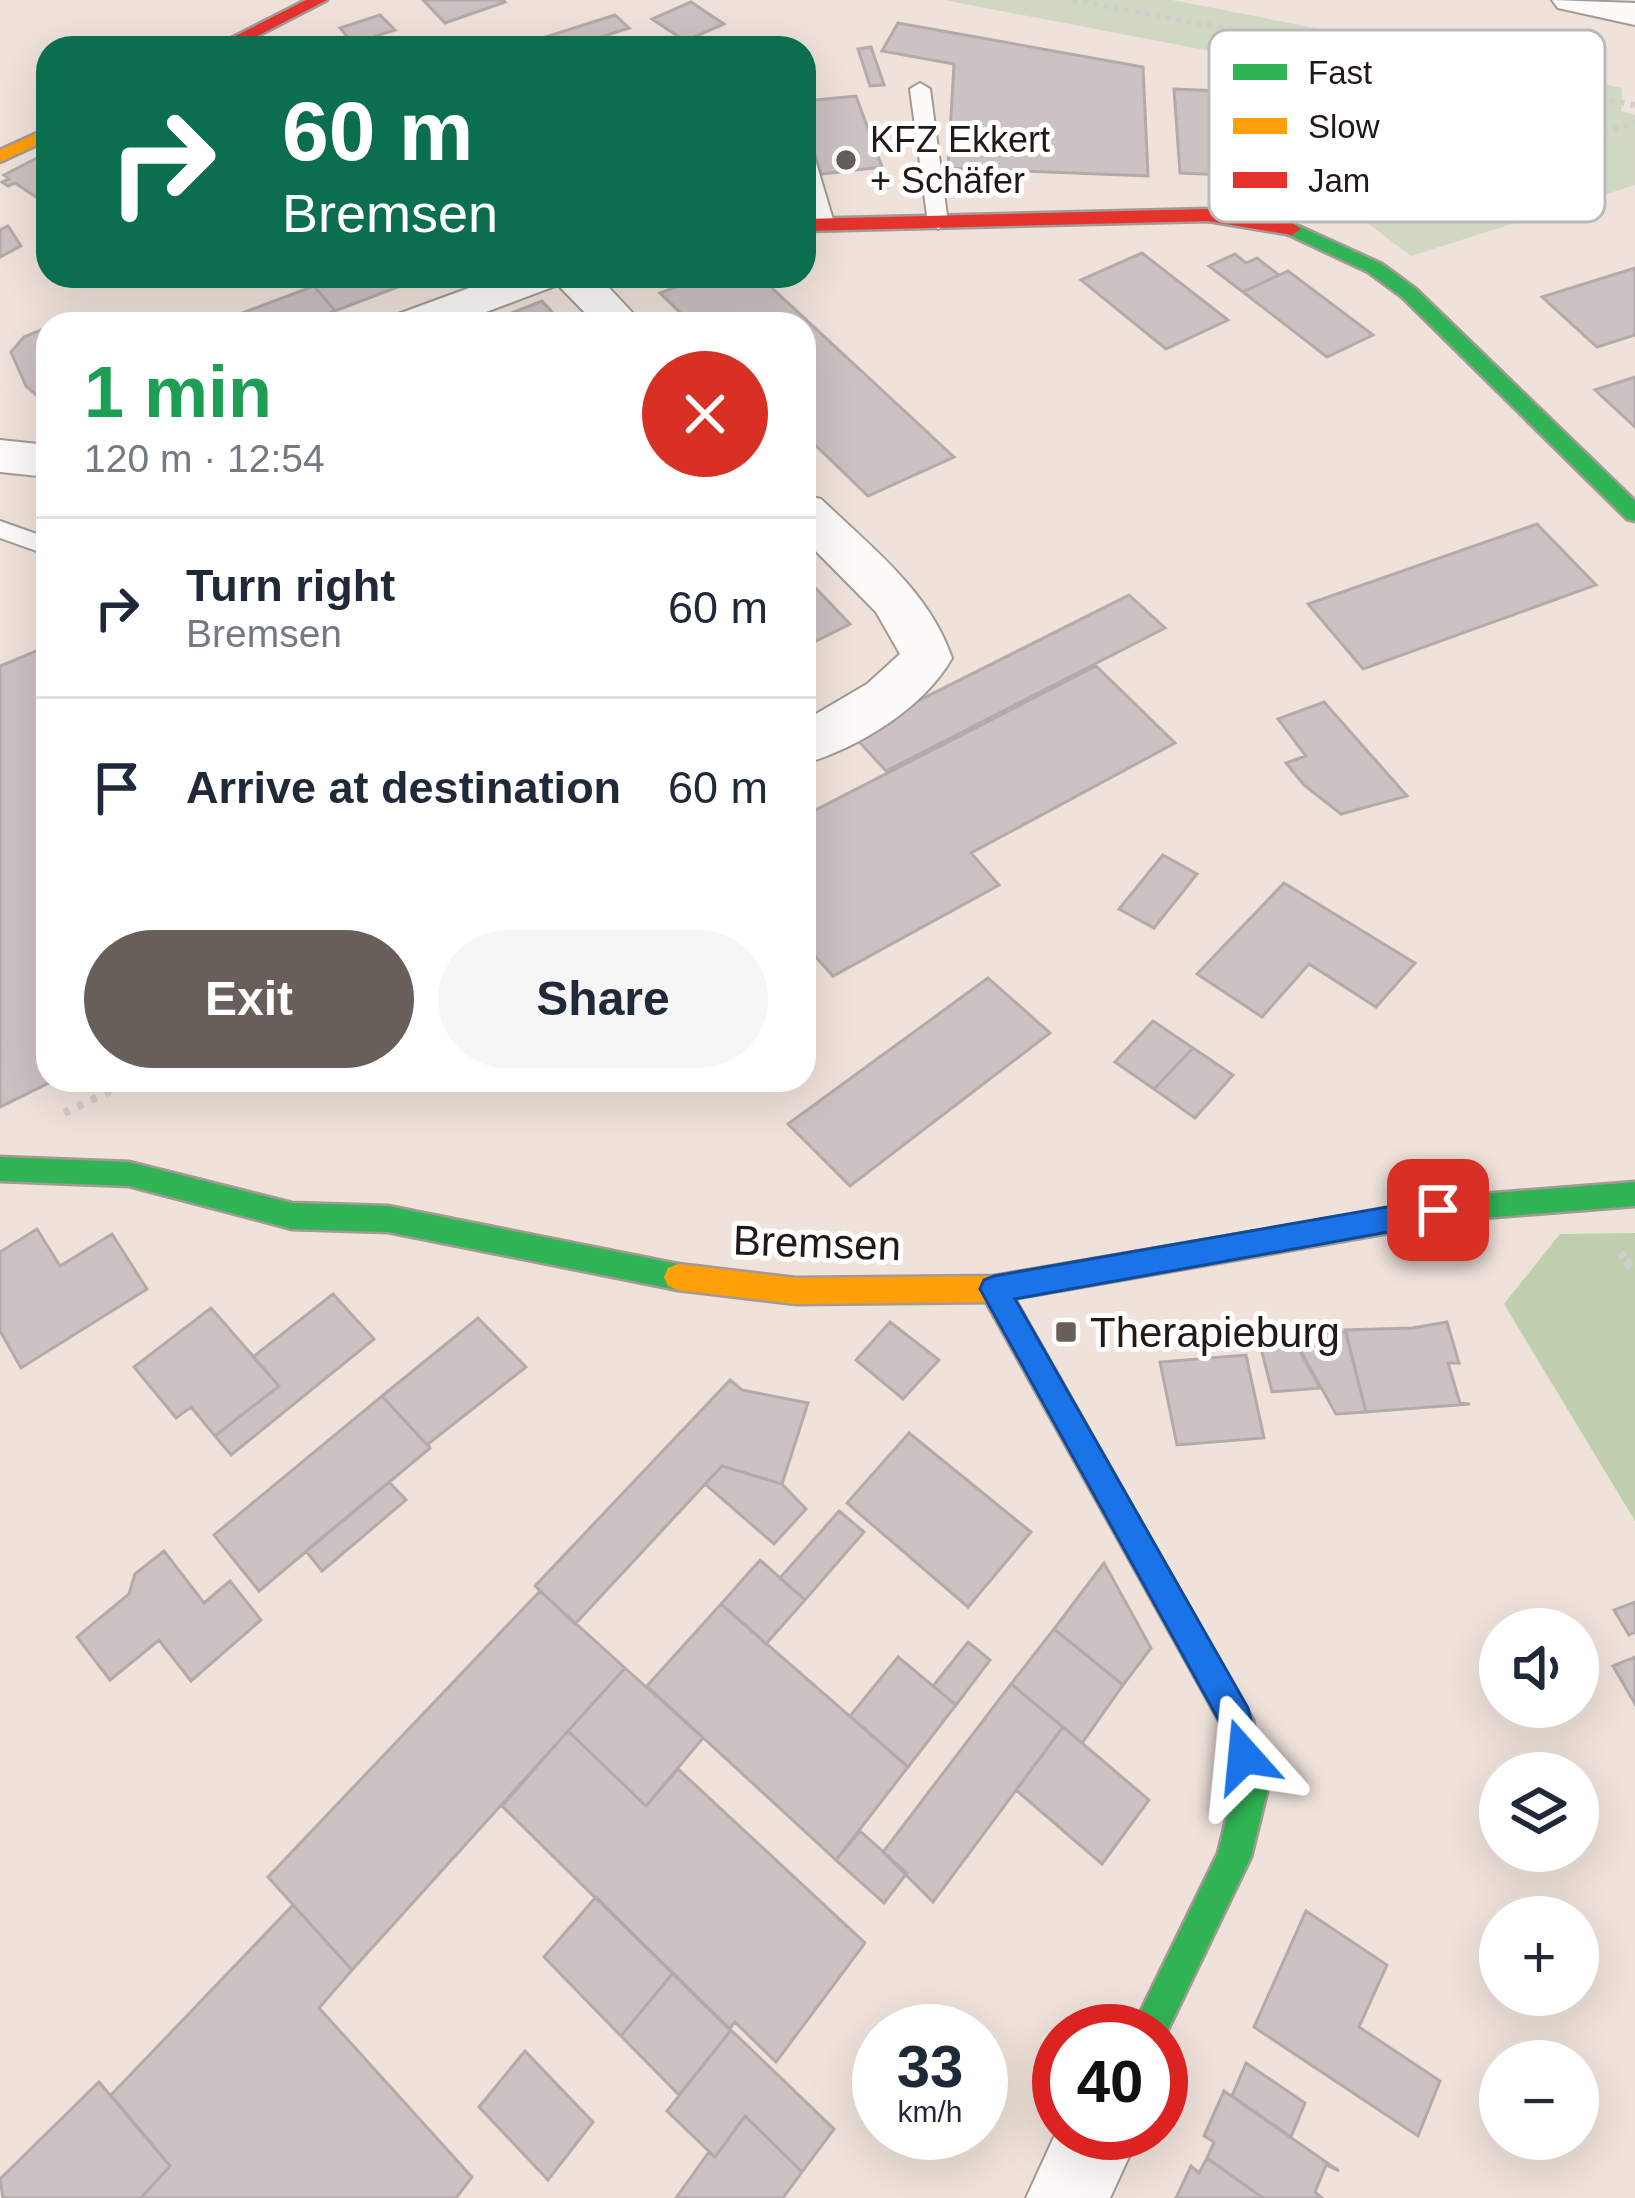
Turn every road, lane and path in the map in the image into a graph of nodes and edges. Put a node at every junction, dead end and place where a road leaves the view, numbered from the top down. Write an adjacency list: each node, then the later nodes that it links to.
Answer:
1 (319, 0): 6 (street)
2 (1073, 0): 5 (path)
3 (1571, 0): 4 (street)
4 (1635, 14)
5 (1234, 30)
6 (246, 36)
7 (920, 89): 17 (lane)
8 (1605, 99): 9 (path)
9 (1635, 105)
10 (1635, 123): 11 (path)
11 (1605, 132)
12 (36, 139): 13 (street)
13 (0, 157)
14 (1209, 215): 17 (street)
15 (1251, 222): 19 (street)
16 (1317, 222): 19 (path)
17 (938, 223): 18 (street)
18 (816, 224)
19 (1294, 229): 24 (street)
20 (510, 288): 22 (street)
21 (586, 288): 23 (street)
22 (446, 312)
23 (609, 312)
24 (1629, 500)
25 (816, 523): 28 (street)
26 (0, 529): 27 (lane)
27 (36, 542)
28 (816, 738)
29 (0, 1169): 31 (street, Bremsen)
30 (1635, 1194): 31 (street, Bremsen)
31 (994, 1289): 32 (street)
32 (1161, 2004)
33 (1086, 2160): 34 (street)
34 (1067, 2198)

